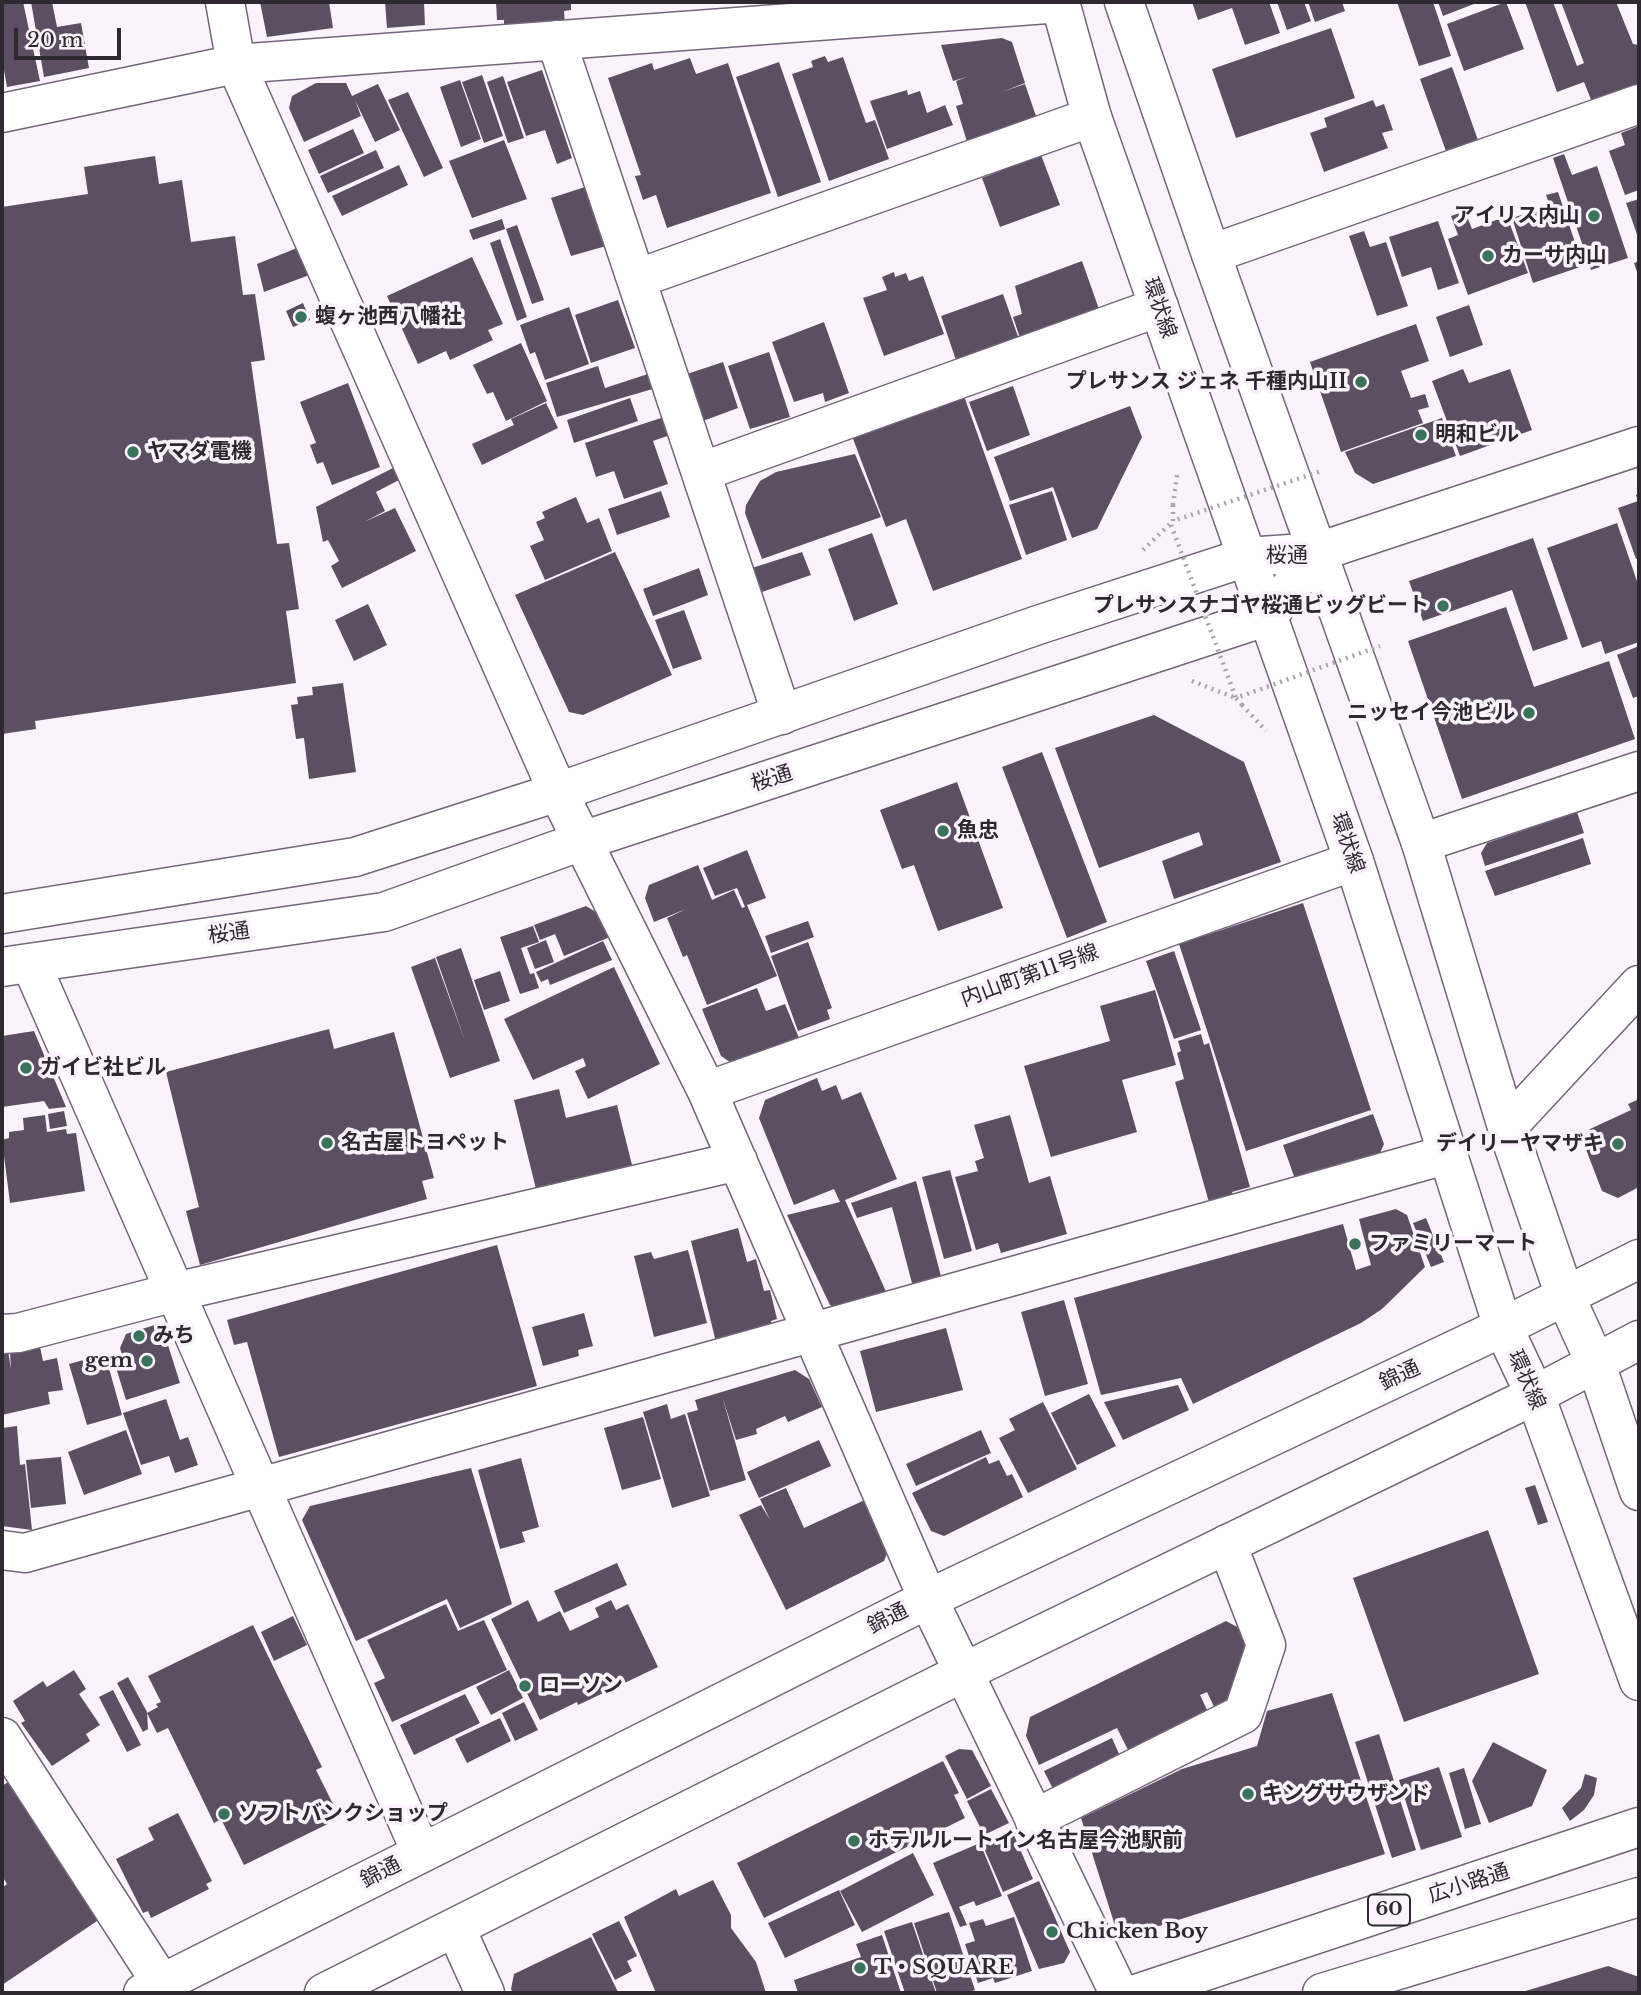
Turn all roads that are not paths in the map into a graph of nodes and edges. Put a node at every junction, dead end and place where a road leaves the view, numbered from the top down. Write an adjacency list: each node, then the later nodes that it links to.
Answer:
1 (225, 2): 6 (street)
2 (1124, 2): 10 (street)
3 (1060, 3): 4 (street); 9 (street, 環状線)
4 (674, 16): 5 (street)
5 (556, 40): 6 (street); 11 (street)
6 (236, 64): 8 (street); 20 (street)
7 (1639, 104): 10 (street)
8 (2, 113)
9 (1092, 117): 11 (street); 12 (street, 環状線)
10 (1210, 254): 15 (street)
11 (636, 279): 14 (street)
12 (1159, 307): 14 (street); 16 (street, 環状線)
13 (1639, 446): 15 (street)
14 (701, 472): 18 (street)
15 (1318, 552): 16 (street, 桜通); 17 (street, 桜通); 22 (street)
16 (1247, 556): 17 (street, 環状線); 18 (street, 桜通)
17 (1268, 616): 21 (street, 桜通); 23 (street, 環状線)
18 (782, 715): 20 (street, 桜通)
19 (1639, 771): 22 (street)
20 (558, 792): 21 (street); 24 (street, 桜通)
21 (582, 841): 25 (street, 桜通); 27 (street)
22 (1422, 843): 28 (street)
23 (1354, 861): 27 (street, 内山町第11号線); 29 (street, 環状線)
24 (2, 914)
25 (16, 965): 32 (street)
26 (1639, 985): 28 (street)
27 (707, 1091): 30 (street)
28 (1507, 1127): 33 (street)
29 (1445, 1155): 34 (street, 環状線); 35 (street)
30 (738, 1161): 32 (street); 35 (street)
31 (1639, 1259): 33 (street, 錦通)
32 (175, 1292): 36 (street); 40 (street)
33 (1565, 1296): 34 (street, 錦通); 38 (street)
34 (1503, 1327): 39 (street, 環状線); 44 (street, 錦通)
35 (814, 1332): 40 (street); 44 (street)
36 (2, 1334)
37 (1639, 1340): 38 (street)
38 (1596, 1364): 39 (street); 41 (street)
39 (1535, 1395): 42 (street); 46 (street, 環状線)
40 (261, 1487): 43 (street); 50 (street)
41 (1639, 1491)
42 (1227, 1544): 45 (street); 48 (street)
43 (2, 1550)
44 (928, 1599): 45 (street); 50 (street, 錦通)
45 (962, 1673): 48 (street); 52 (street)
46 (1639, 1681)
47 (2, 1737): 53 (street)
48 (1034, 1819): 56 (street)
49 (1639, 1827): 57 (street, 広小路通 / 60)
50 (421, 1852): 53 (street, 錦通)
51 (1639, 1897): 58 (street)
52 (456, 1929): 54 (street); 55 (street)
53 (153, 1989)
54 (324, 1993)
55 (485, 1993)
56 (1119, 1993)
57 (1139, 1993)
58 (1322, 1993)

